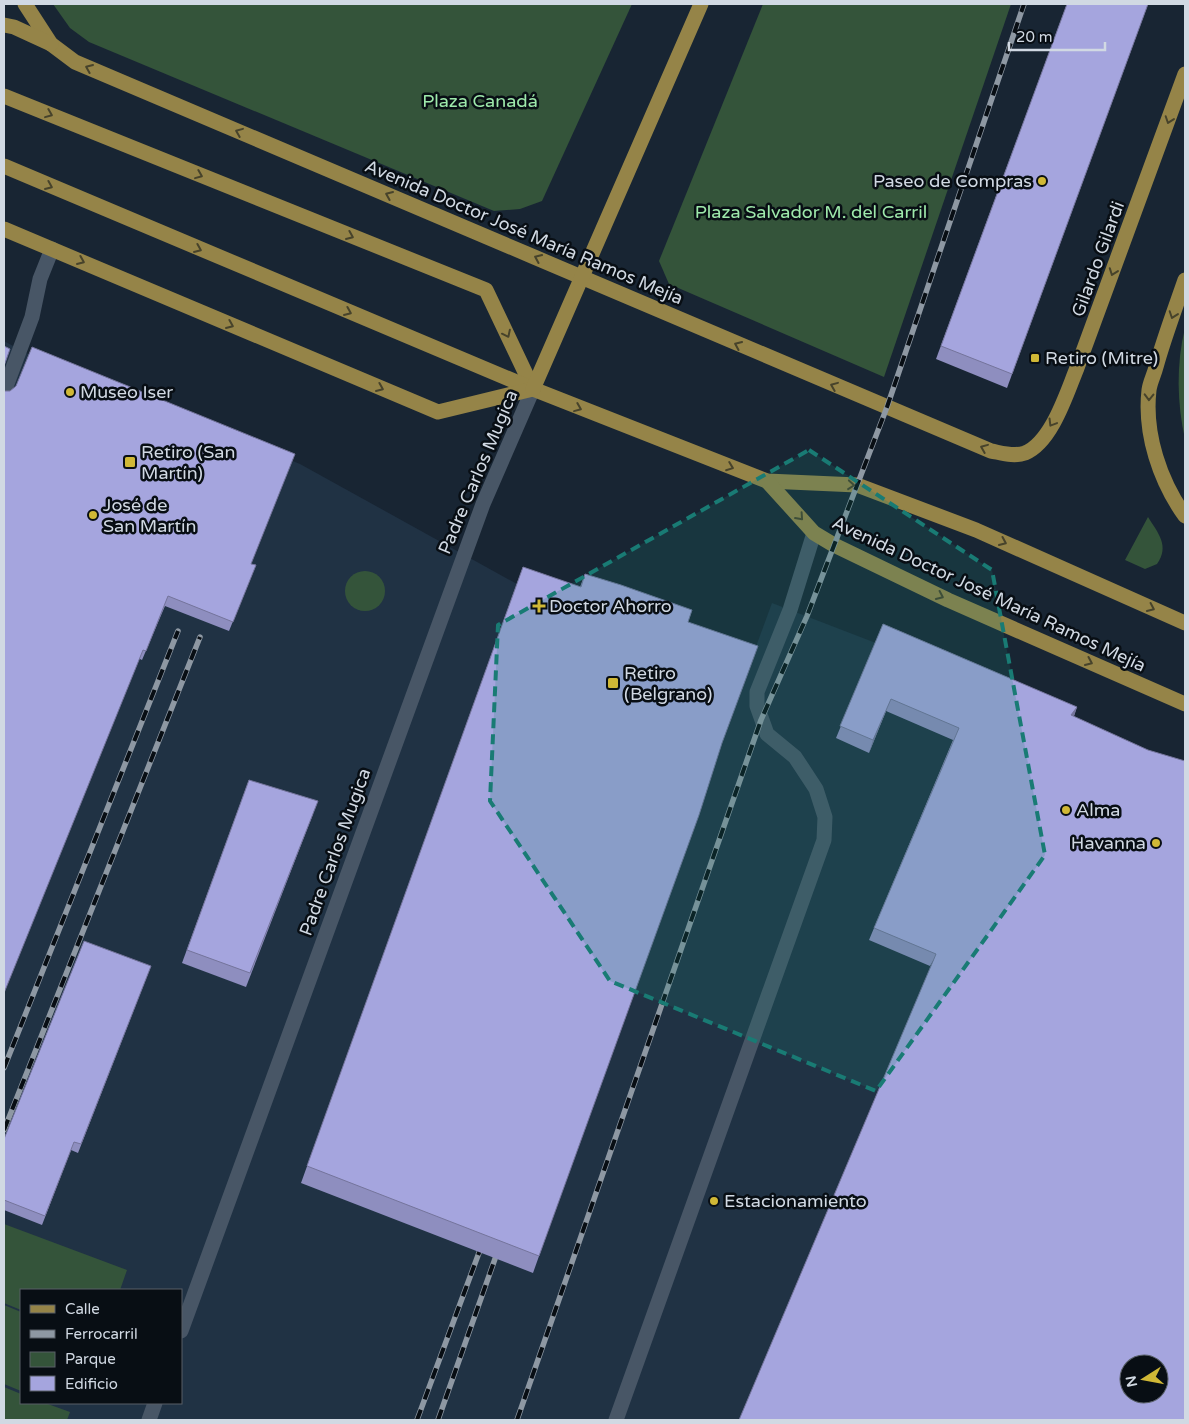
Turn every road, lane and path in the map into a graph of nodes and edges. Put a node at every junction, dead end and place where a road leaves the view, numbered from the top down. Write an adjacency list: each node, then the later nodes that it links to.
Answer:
1 (25, 4): 4 (main road, Avenida Doctor José María Ramos Mejía)
2 (701, 4): 10 (main road)
3 (4, 25): 4 (main road)
4 (51, 44): 10 (main road, Avenida Doctor José María Ramos Mejía, one-way to 4)
5 (1185, 74): 14 (main road, Gilardo Gilardi, one-way to 14)
6 (4, 96): 12 (main road, one-way to 12)
7 (4, 166): 12 (main road, Avenida Doctor José María Ramos Mejía, one-way to 12)
8 (4, 229): 9 (main road)
9 (52, 249): 12 (main road, one-way to 12); 13 (street)
10 (583, 278): 12 (main road); 14 (main road, Avenida Doctor José María Ramos Mejía, one-way to 10)
11 (1185, 280): 16 (main road, one-way to 16)
12 (533, 389): 15 (main road, Avenida Doctor José María Ramos Mejía, one-way to 15); 20 (street, Padre Carlos Mugica)
13 (4, 392)
14 (1031, 449)
15 (767, 481): 17 (main road, Avenida Doctor José María Ramos Mejía, one-way to 17); 18 (main road, Avenida Doctor José María Ramos Mejía, one-way to 18)
16 (1185, 516)
17 (814, 533): 19 (main road, Avenida Doctor José María Ramos Mejía, one-way to 19); 23 (street)
18 (1185, 623)
19 (1185, 704)
20 (182, 1328)
21 (155, 1404): 22 (street)
22 (149, 1420)
23 (616, 1420)

